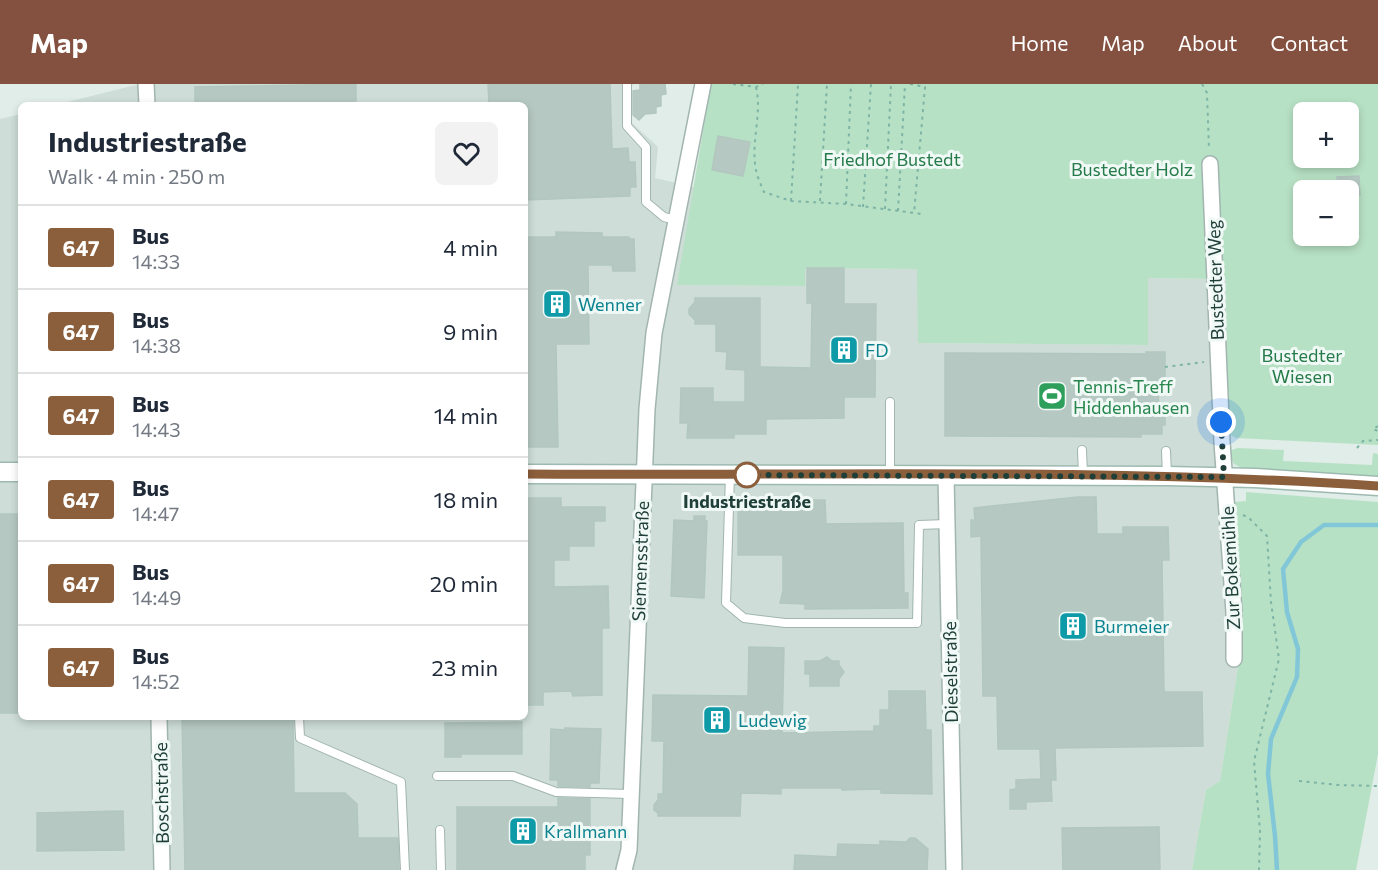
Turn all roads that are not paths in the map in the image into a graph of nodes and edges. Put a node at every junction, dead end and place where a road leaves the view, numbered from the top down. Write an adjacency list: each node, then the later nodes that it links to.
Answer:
1 (627, 84): 6 (lane)
2 (703, 84): 6 (street, Siemensstraße)
3 (146, 87): 4 (street)
4 (147, 102)
5 (1210, 164): 19 (street, Bustedter Weg)
6 (676, 219): 13 (street, Siemensstraße)
7 (890, 402): 15 (lane)
8 (1083, 450): 17 (lane)
9 (1166, 451): 18 (lane)
10 (0, 472): 11 (street)
11 (18, 472)
12 (528, 474): 13 (street)
13 (644, 475): 14 (street); 26 (street, Siemensstraße)
14 (730, 475): 15 (street); 21 (lane)
15 (890, 475): 16 (street)
16 (946, 475): 17 (street); 21 (street, Dieselstraße)
17 (1083, 475): 18 (street)
18 (1167, 476): 19 (street)
19 (1224, 477): 20 (street); 22 (street, Zur Bokemühle)
20 (1378, 486)
21 (947, 524): 32 (street, Dieselstraße)
22 (1234, 659)
23 (159, 720): 28 (street, Boschstraße)
24 (299, 720): 29 (lane)
25 (436, 776): 26 (lane)
26 (630, 794): 31 (street, Siemensstraße)
27 (440, 830): 30 (lane)
28 (162, 870)
29 (405, 870)
30 (441, 870)
31 (624, 870)
32 (954, 870)

